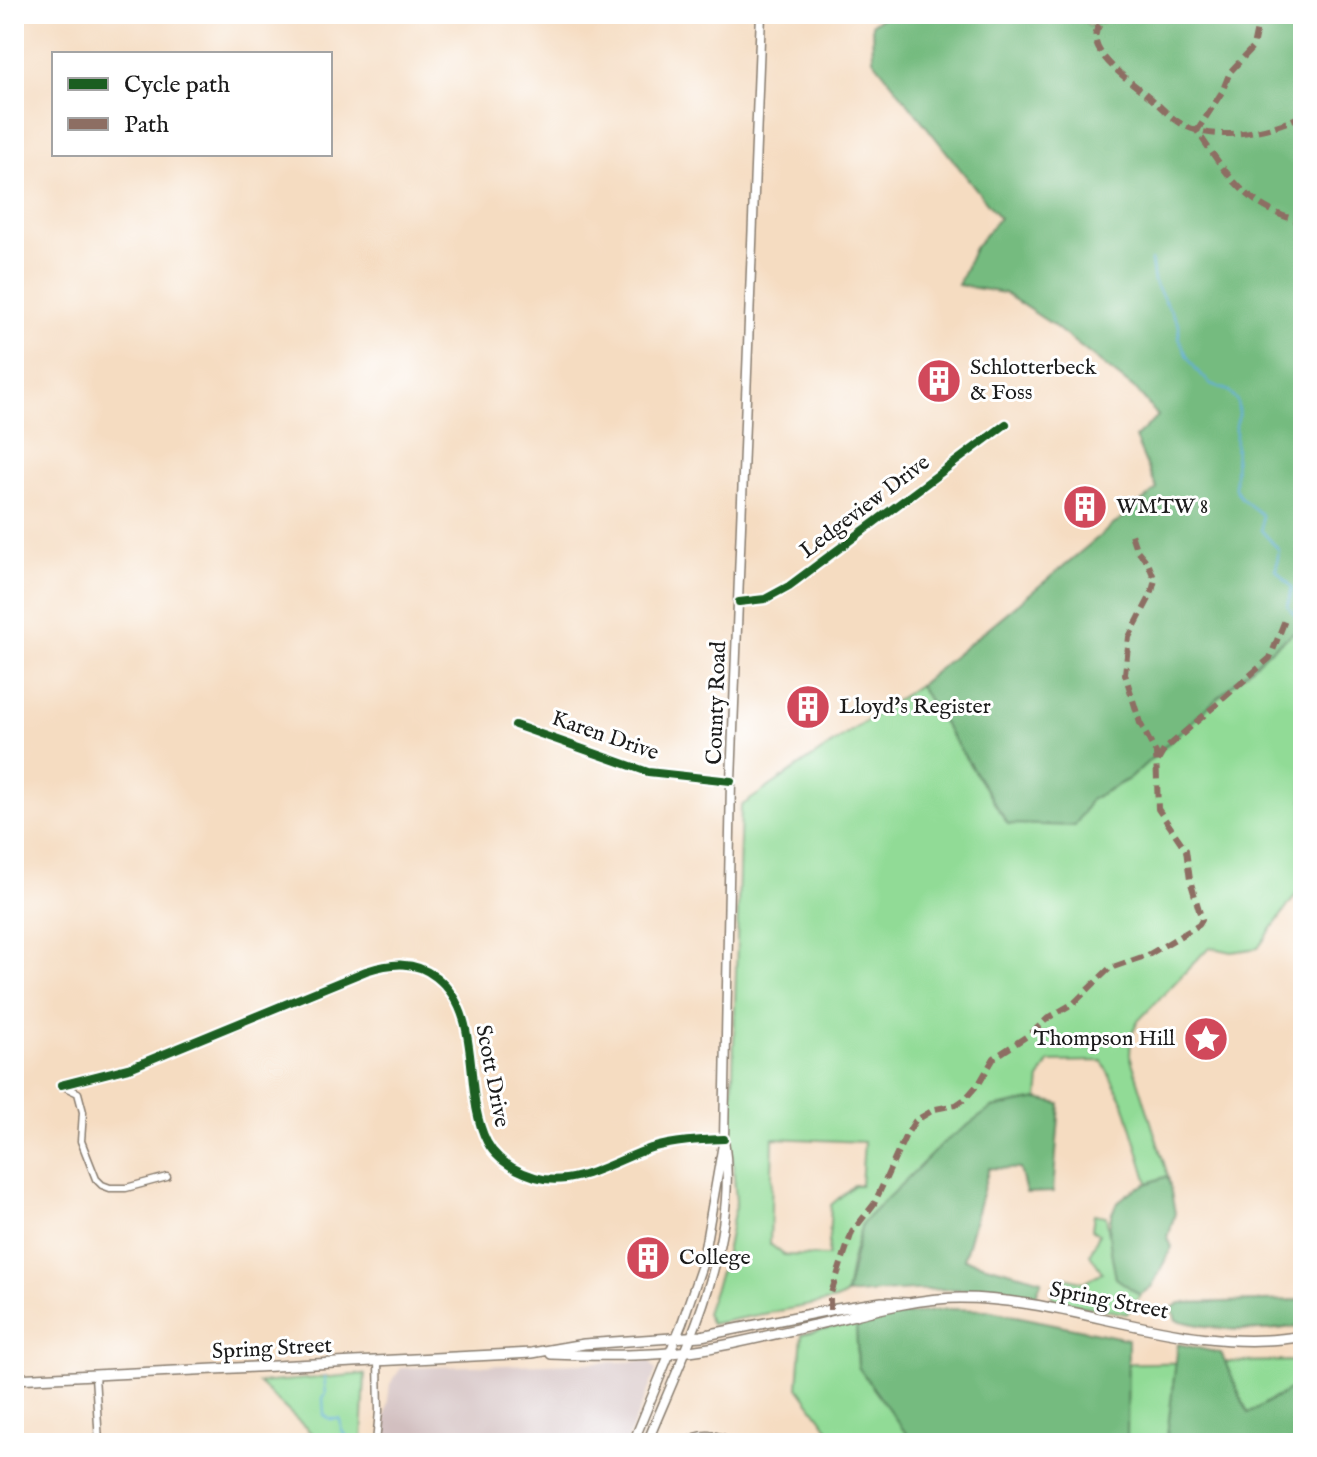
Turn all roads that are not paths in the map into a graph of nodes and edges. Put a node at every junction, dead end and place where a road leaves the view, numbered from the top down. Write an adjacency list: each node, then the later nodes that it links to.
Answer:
1 (761, 14): 3 (main road, County Road)
2 (1006, 424): 3 (street, Ledgeview Drive)
3 (739, 602): 5 (main road, County Road)
4 (515, 725): 5 (street, Karen Drive)
5 (731, 781): 6 (main road, County Road)
6 (724, 1139): 7 (street, Scott Drive); 10 (main road, County Road); 11 (main road, County Road)
7 (167, 1177)
8 (909, 1303): 9 (main road, Spring Street); 11 (main road, Spring Street); 12 (main road, Spring Street)
9 (1303, 1336)
10 (676, 1337): 11 (main road, Spring Street); 13 (main road, County Road); 14 (main road, Spring Street)
11 (690, 1337): 12 (main road, County Road)
12 (685, 1350): 13 (main road, Spring Street); 21 (main road, County Road)
13 (671, 1351): 14 (main road, Spring Street); 20 (main road, County Road)
14 (532, 1353): 15 (main road, Spring Street)
15 (378, 1362): 16 (main road, Spring Street); 19 (street)
16 (95, 1375): 17 (main road, Spring Street); 18 (street)
17 (14, 1379)
18 (99, 1443)
19 (376, 1443)
20 (633, 1443)
21 (647, 1443)
22 (684, 1443): 23 (street)
23 (738, 1443)

